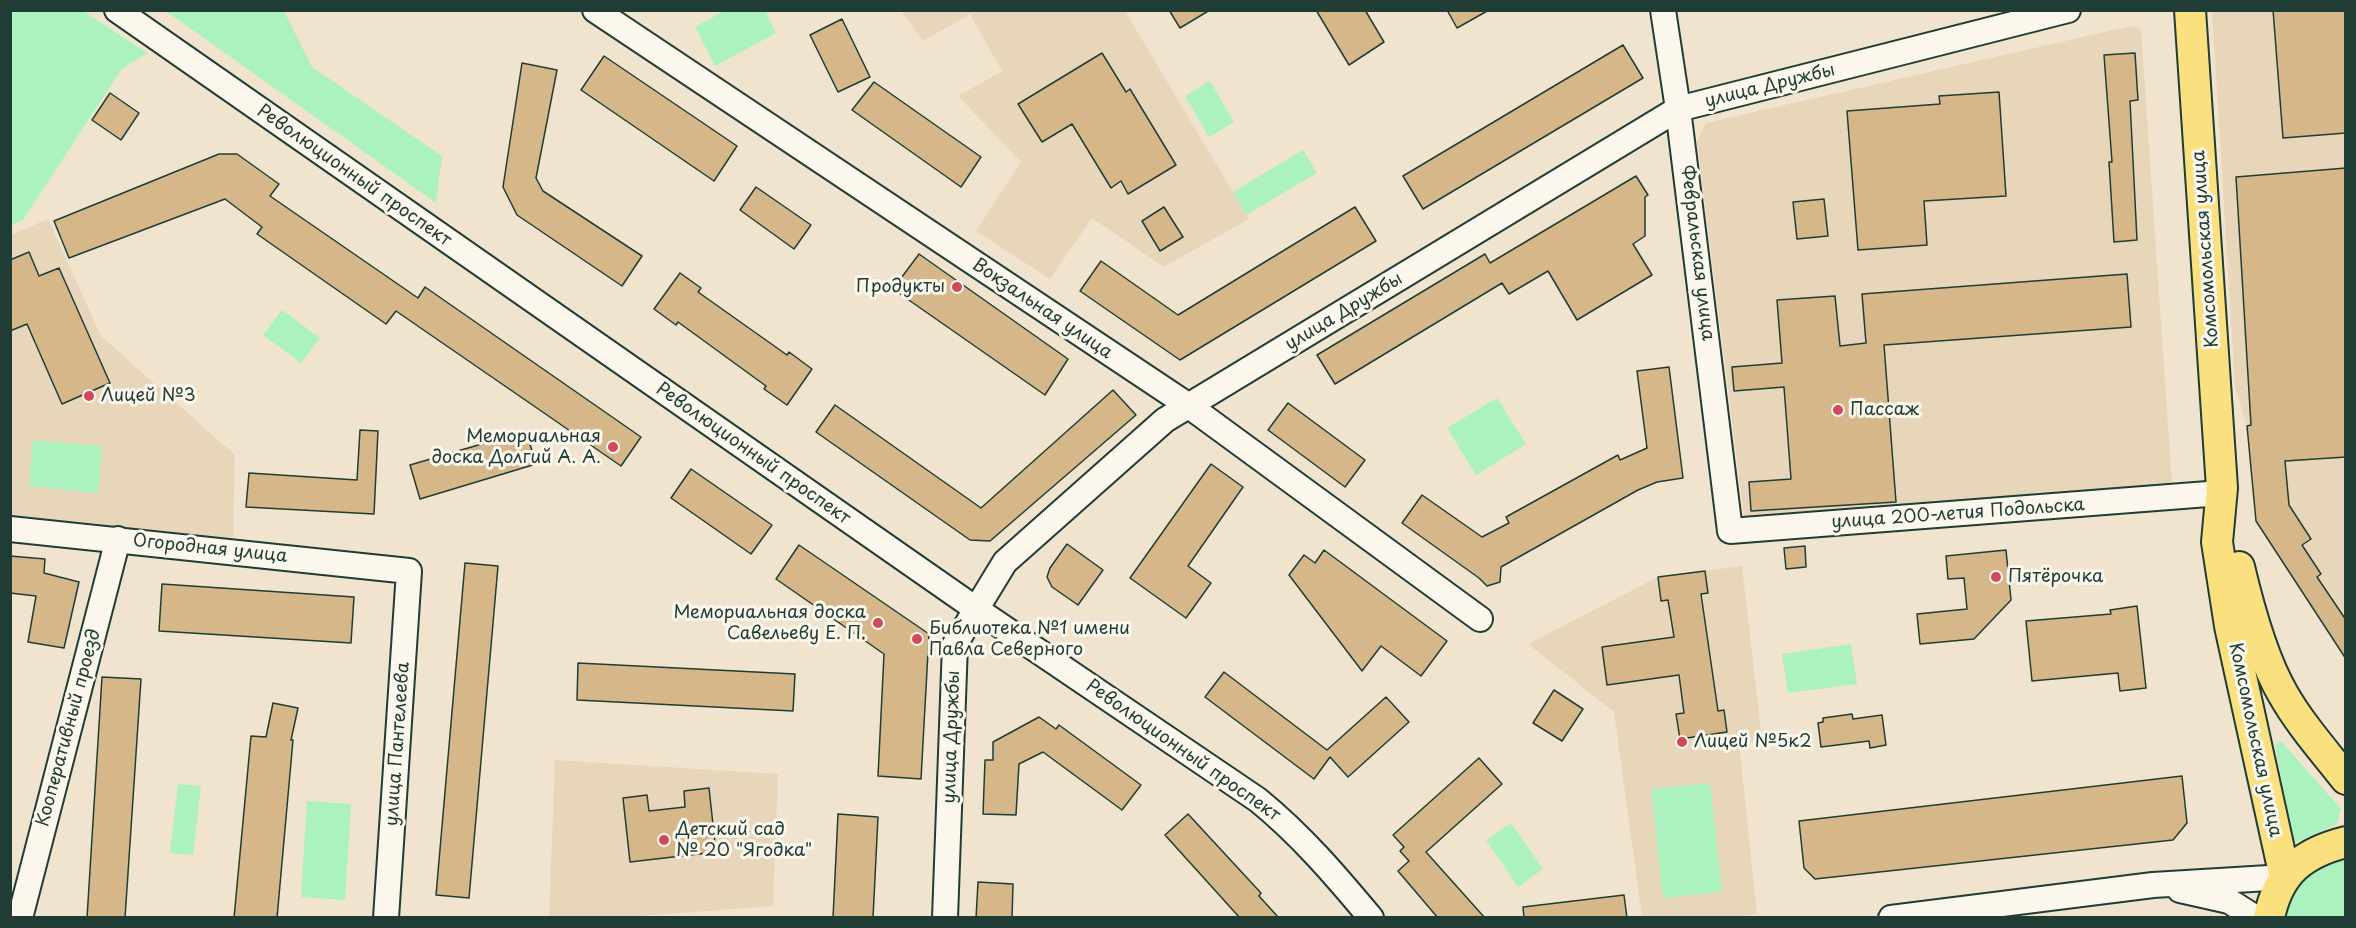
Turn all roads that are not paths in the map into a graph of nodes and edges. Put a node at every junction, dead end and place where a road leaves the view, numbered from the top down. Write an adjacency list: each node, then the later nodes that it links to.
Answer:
1 (117, 10): 13 (street, Революционный проспект)
2 (595, 10): 7 (street, Вокзальная улица)
3 (1662, 10): 6 (street, Февральская улица)
4 (2068, 10): 6 (street, улица Дружбы)
5 (2190, 10): 8 (main road, Комсомольская улица)
6 (1678, 109): 7 (street, улица Дружбы); 9 (street, Февральская улица)
7 (1189, 406): 13 (street, улица Дружбы); 14 (street, Вокзальная улица)
8 (2222, 490): 9 (street, улица 200-летия Подольска); 15 (main road, Комсомольская улица); 17 (main road, Комсомольская улица)
9 (1725, 496)
10 (10, 529): 11 (street, Огородная улица)
11 (118, 539): 12 (street, Огородная улица); 19 (street, Кооперативный проезд)
12 (409, 571): 20 (street, улица Пантелеева)
13 (976, 609): 21 (street, улица Дружбы); 22 (street, Революционный проспект)
14 (1480, 620)
15 (2346, 779)
16 (2346, 842): 17 (main road)
17 (2285, 877): 18 (street); 25 (main road)
18 (2160, 885): 23 (street); 24 (street)
19 (20, 918)
20 (386, 918)
21 (945, 918)
22 (1371, 918)
23 (1891, 918)
24 (2256, 918)
25 (2269, 918)

